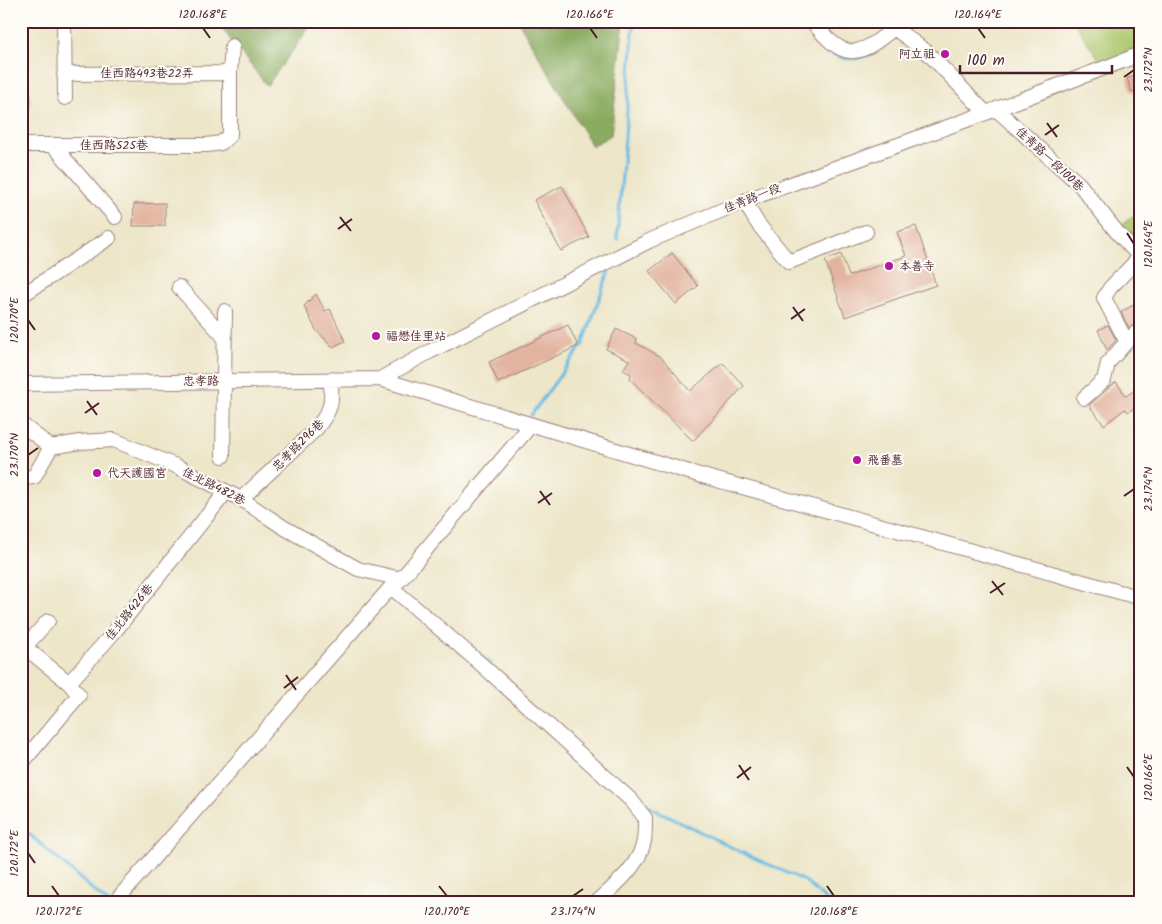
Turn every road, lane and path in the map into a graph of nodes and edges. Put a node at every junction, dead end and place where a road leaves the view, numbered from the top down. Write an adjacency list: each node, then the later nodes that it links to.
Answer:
1 (64, 21): 6 (street)
2 (812, 21): 8 (street, 佳青路一段100巷)
3 (232, 46): 5 (street)
4 (1141, 54): 8 (street, 佳青路一段)
5 (230, 73): 6 (street, 佳西路493巷22弄); 10 (street, 佳西路525巷)
6 (64, 74): 7 (street)
7 (65, 98)
8 (991, 111): 11 (street, 佳青路一段); 15 (street, 佳青路一段100巷)
9 (21, 145): 10 (street, 佳西路525巷)
10 (53, 145): 12 (street)
11 (744, 201): 13 (street); 23 (street, 佳青路一段)
12 (115, 217)
13 (866, 232)
14 (110, 238): 17 (street)
15 (1140, 257): 21 (street)
16 (179, 287): 20 (street)
17 (21, 296)
18 (225, 311): 20 (street)
19 (1141, 329): 21 (street)
20 (225, 338): 24 (street)
21 (1129, 339): 26 (street)
22 (331, 379): 23 (street, 忠孝路); 24 (street, 忠孝路); 33 (street, 忠孝路296巷)
23 (380, 379): 28 (street)
24 (225, 381): 25 (street, 忠孝路); 30 (street)
25 (21, 384)
26 (1084, 398)
27 (21, 424): 29 (street)
28 (531, 425): 34 (street); 35 (street)
29 (51, 448): 31 (street); 32 (street, 佳北路482巷)
30 (223, 456)
31 (21, 478)
32 (226, 492): 33 (street, 佳北路482巷); 38 (street, 佳北路426巷)
33 (241, 499): 34 (street, 佳北路482巷)
34 (396, 583): 40 (street); 41 (street)
35 (1141, 598)
36 (48, 621): 37 (street)
37 (23, 647): 38 (street)
38 (69, 683): 39 (street)
39 (21, 764)
40 (115, 902)
41 (596, 903)

